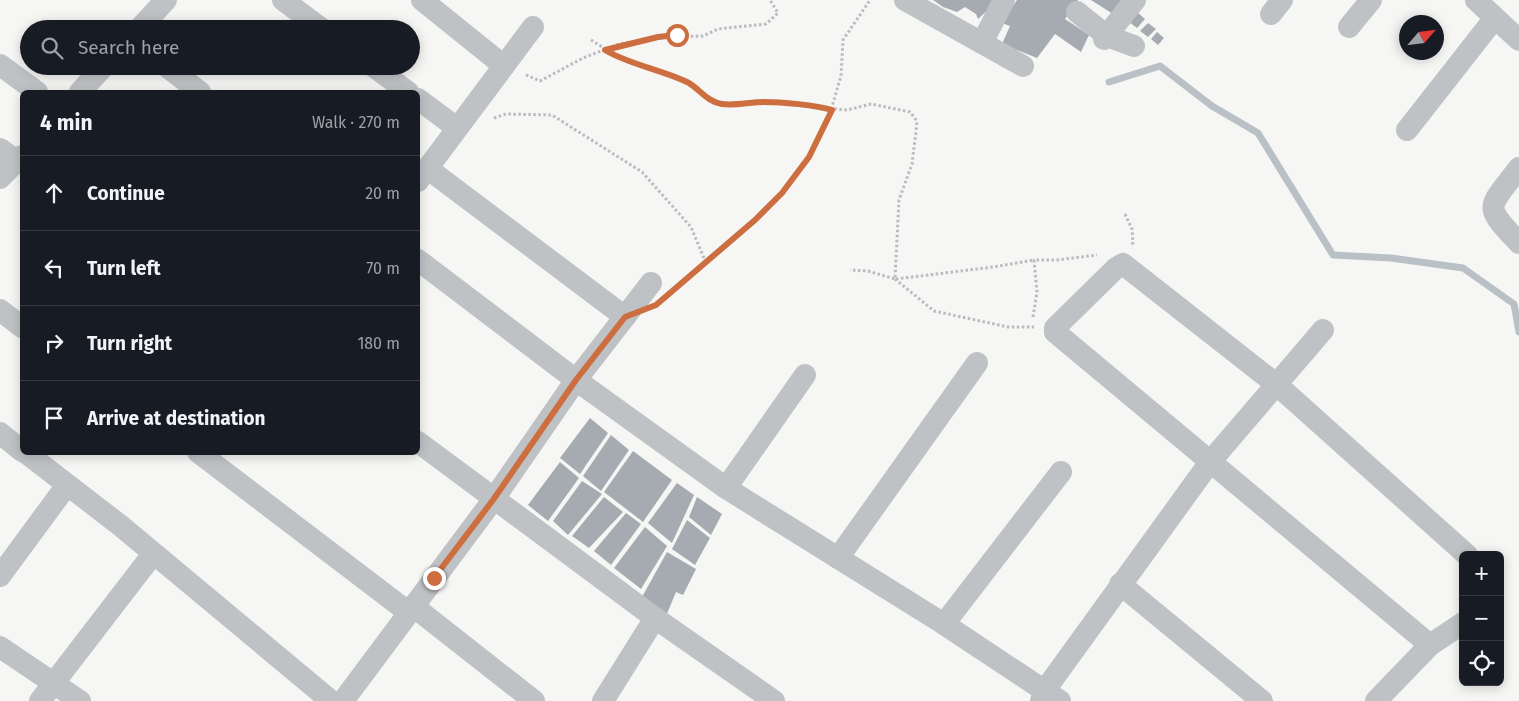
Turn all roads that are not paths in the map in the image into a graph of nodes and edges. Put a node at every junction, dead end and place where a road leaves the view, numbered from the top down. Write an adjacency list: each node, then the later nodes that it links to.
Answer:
1 (166, 0): 11 (street)
2 (283, 0): 12 (street)
3 (422, 0): 20 (street)
4 (905, 0): 17 (street)
5 (1004, 0): 17 (street)
6 (1135, 0): 15 (street)
7 (1370, 0): 14 (street)
8 (1476, 0): 10 (street)
9 (1077, 12): 15 (street)
10 (1494, 19): 16 (street); 31 (street)
11 (147, 20)
12 (310, 20)
13 (533, 27): 20 (street)
14 (1349, 27)
15 (1106, 37): 18 (street)
16 (1519, 40)
17 (982, 43): 21 (street)
18 (1134, 46)
19 (0, 65): 25 (street)
20 (504, 66): 30 (street)
21 (1023, 66)
22 (96, 75): 26 (street)
23 (178, 75): 27 (street)
24 (385, 75): 28 (street)
25 (34, 90)
26 (82, 90)
27 (197, 90)
28 (405, 90)
29 (420, 100): 30 (street)
30 (457, 128): 34 (street)
31 (1407, 130)
32 (13, 156): 35 (street)
33 (1519, 168): 36 (street)
34 (422, 174): 40 (street)
35 (0, 178)
36 (1519, 243)
37 (420, 262): 45 (street)
38 (660, 288): 40 (street)
39 (0, 310): 41 (street)
40 (625, 317): 45 (street)
41 (20, 325)
42 (1323, 330): 46 (street)
43 (977, 363): 59 (street)
44 (805, 375): 55 (street)
45 (576, 380): 55 (street); 56 (street)
46 (1276, 384): 52 (street); 52 (street); 57 (street)
47 (0, 434): 49 (street)
48 (420, 444): 56 (street)
49 (20, 449)
50 (28, 455): 54 (street)
51 (213, 457): 62 (street)
52 (1210, 462): 61 (street); 66 (street)
53 (1061, 472): 64 (street)
54 (68, 485): 58 (street); 60 (street)
55 (726, 488): 59 (street)
56 (493, 500): 62 (street); 63 (street)
57 (1463, 551)
58 (153, 554): 68 (street); 72 (street)
59 (838, 558): 64 (street)
60 (0, 576)
61 (1120, 584): 69 (street); 77 (street)
62 (410, 609): 73 (street); 74 (street)
63 (655, 618): 75 (street); 76 (street)
64 (944, 624): 69 (street)
65 (1459, 626): 66 (street)
66 (1430, 646): 78 (street)
67 (0, 648): 68 (street)
68 (54, 682): 70 (street); 71 (street)
69 (1049, 697)
70 (40, 701)
71 (80, 701)
72 (332, 701)
73 (343, 701)
74 (534, 701)
75 (603, 701)
76 (774, 701)
77 (1262, 701)
78 (1376, 701)

